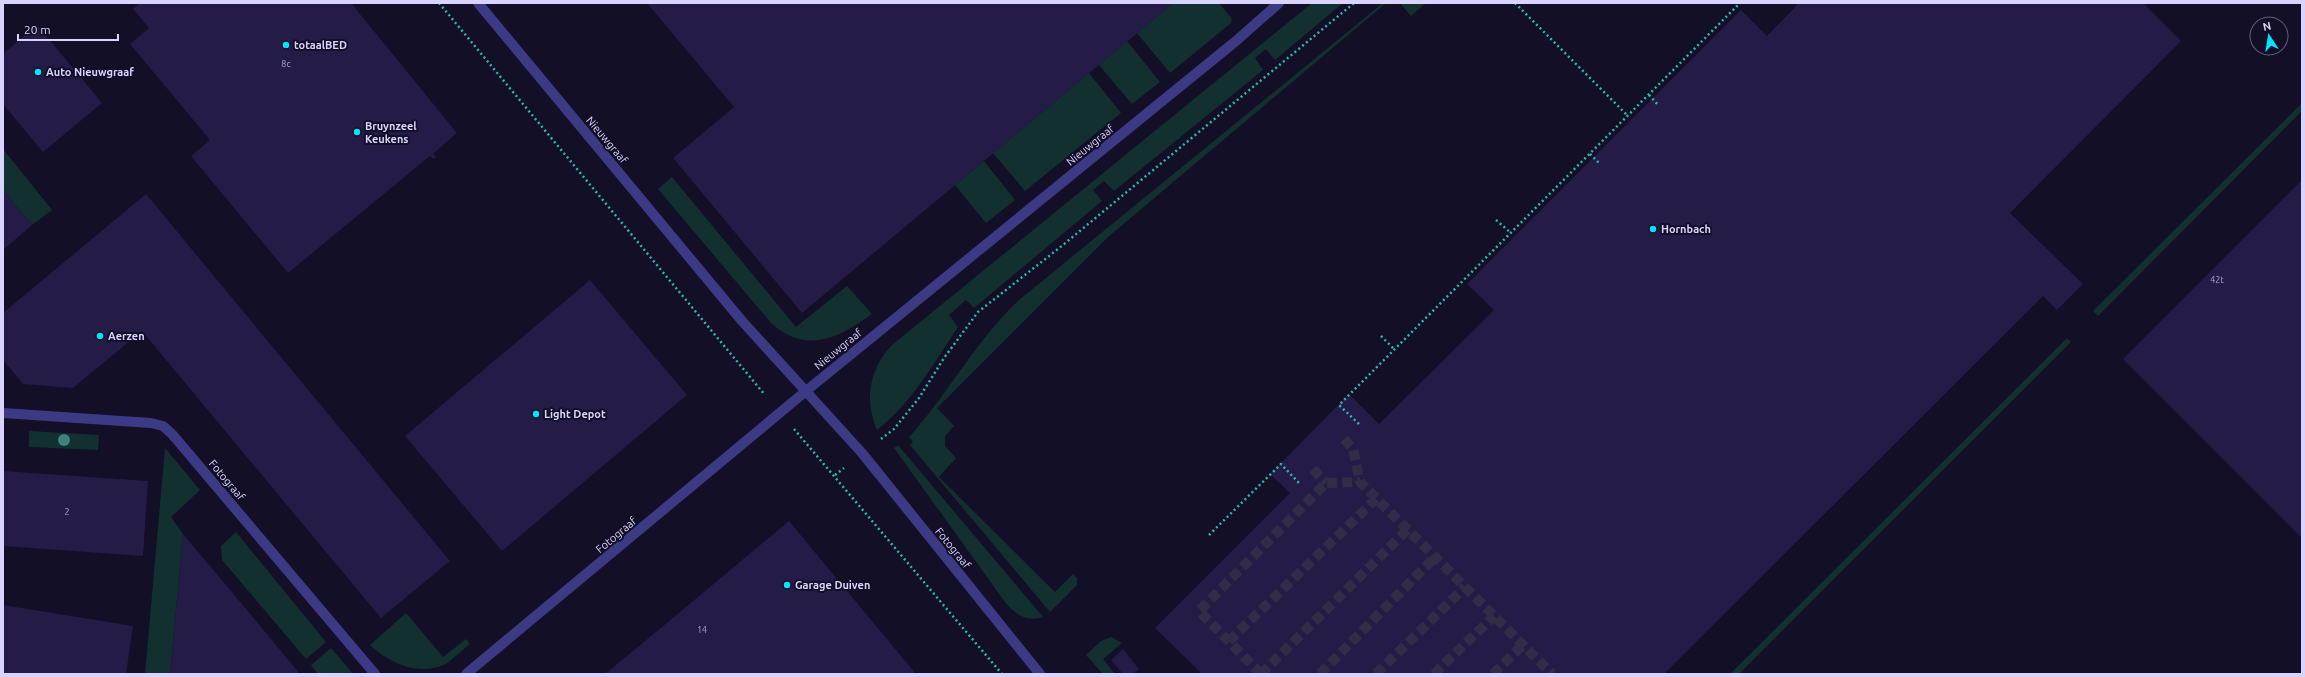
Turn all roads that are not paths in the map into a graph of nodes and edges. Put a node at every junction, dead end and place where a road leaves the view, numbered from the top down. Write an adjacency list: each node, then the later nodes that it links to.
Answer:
1 (478, 3): 3 (street, Nieuwgraaf)
2 (1279, 3): 3 (street, Nieuwgraaf)
3 (806, 391): 6 (street, Fotograaf); 7 (street, Fotograaf)
4 (3, 413): 5 (street, Fotograaf)
5 (375, 674)
6 (466, 674)
7 (1040, 674)

